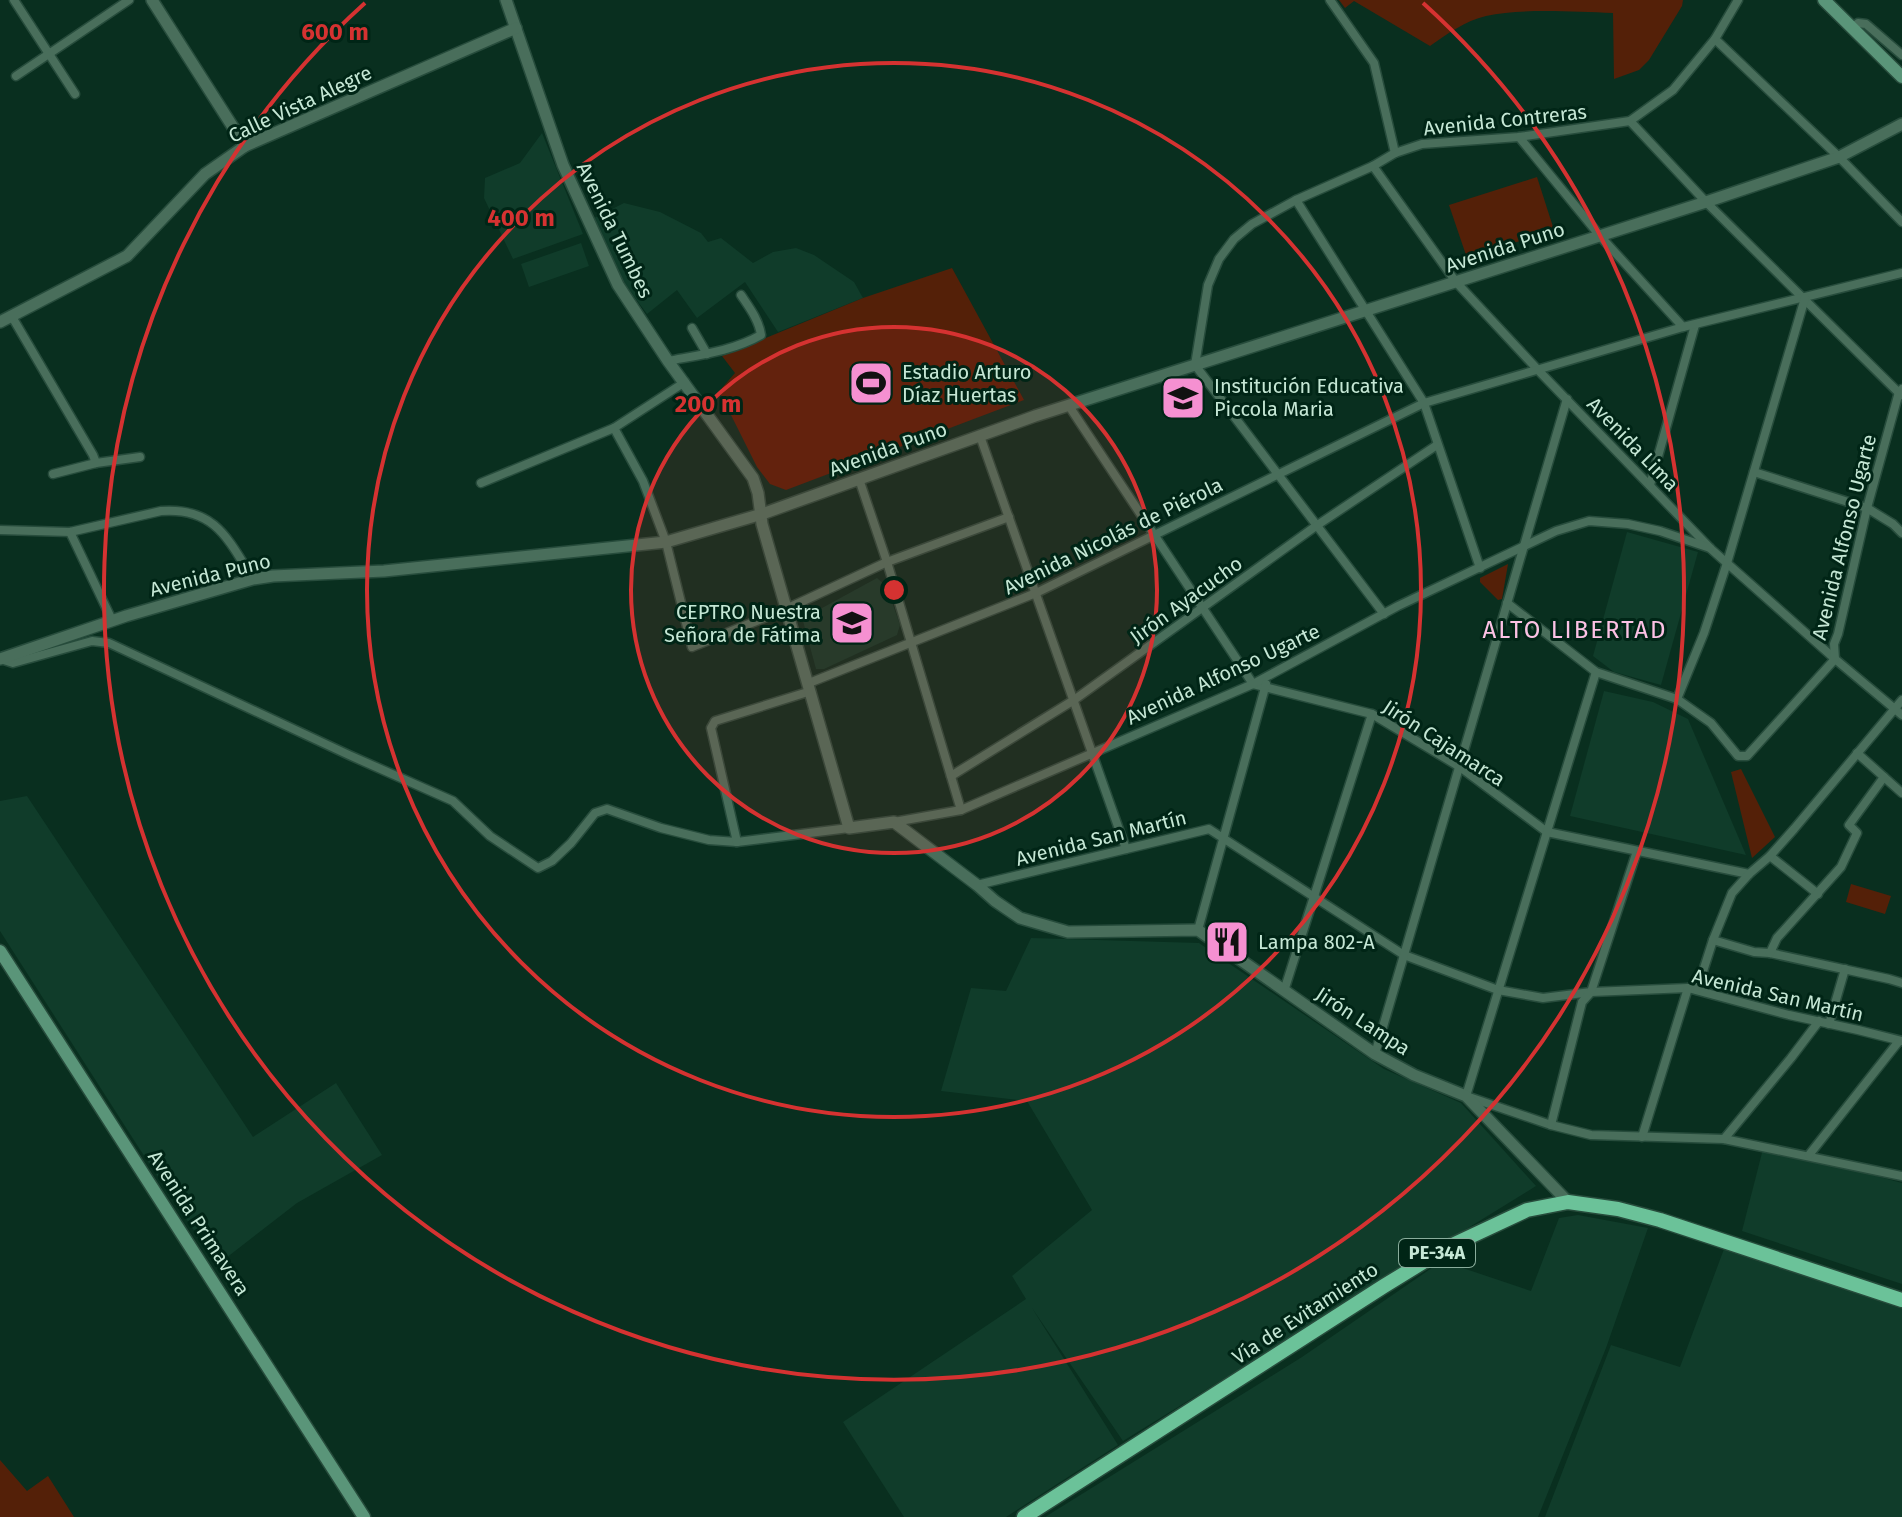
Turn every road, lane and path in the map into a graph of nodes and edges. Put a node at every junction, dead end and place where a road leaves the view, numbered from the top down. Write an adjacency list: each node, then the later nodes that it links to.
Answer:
1 (14, 0): 12 (street)
2 (129, 0): 12 (street)
3 (152, 0): 19 (street)
4 (506, 0): 8 (street, Avenida Tumbes)
5 (1330, 0): 20 (street)
6 (1738, 0): 10 (street, Avenida Contreras)
7 (1824, 0): 9 (main road)
8 (516, 28): 19 (street, Calle Vista Alegre); 37 (street, Avenida Tumbes)
9 (1852, 28): 11 (street); 14 (main road)
10 (1715, 39): 16 (street, Avenida Contreras); 21 (street)
11 (1900, 50)
12 (48, 54): 13 (street); 15 (street)
13 (16, 76)
14 (1902, 77)
15 (75, 94)
16 (1630, 121): 18 (street, Avenida Contreras); 24 (street)
17 (1902, 124): 21 (street, Avenida Puno)
18 (1519, 137): 20 (street, Avenida Contreras); 26 (street)
19 (245, 146): 32 (street, Calle Vista Alegre)
20 (1395, 153): 22 (street, Avenida Contreras)
21 (1839, 157): 24 (street, Avenida Puno); 25 (street)
22 (1373, 166): 23 (street, Avenida Contreras); 28 (street, Avenida Lima)
23 (1296, 200): 31 (street); 38 (street, Avenida Contreras)
24 (1706, 202): 26 (street, Avenida Puno); 30 (street)
25 (1902, 222)
26 (1600, 236): 28 (street, Avenida Puno); 34 (street)
27 (1902, 273): 30 (street, Avenida Nicolás de Piérola)
28 (1456, 282): 31 (street, Avenida Puno); 39 (street, Avenida Lima)
29 (741, 295): 36 (street)
30 (1805, 298): 33 (street, Avenida Nicolás de Piérola); 41 (street); 50 (street)
31 (1364, 311): 38 (street, Avenida Puno); 43 (street)
32 (6, 319): 49 (street)
33 (1695, 325): 34 (street, Avenida Nicolás de Piérola); 55 (street)
34 (1683, 327): 39 (street, Avenida Nicolás de Piérola)
35 (692, 328): 36 (street)
36 (707, 354): 37 (street)
37 (668, 361): 40 (street, Avenida Tumbes)
38 (1195, 365): 44 (street, Avenida Puno); 52 (street)
39 (1538, 370): 42 (street, Avenida Lima); 43 (street, Avenida Nicolás de Piérola)
40 (685, 382): 45 (street); 57 (street, Avenida Tumbes)
41 (1901, 392): 56 (street, Avenida Alfonso Ugarte)
42 (1567, 399): 55 (street, Avenida Lima); 65 (street)
43 (1424, 403): 47 (street); 52 (street, Avenida Nicolás de Piérola)
44 (1069, 406): 46 (street, Avenida Puno); 63 (street)
45 (614, 428): 54 (street); 64 (street)
46 (980, 436): 53 (street, Avenida Puno); 58 (street)
47 (1437, 445): 59 (street, Jirón Ayacucho); 69 (street)
48 (140, 457): 49 (street)
49 (96, 463): 51 (street)
50 (1754, 472): 56 (street); 68 (street)
51 (53, 474)
52 (1277, 474): 59 (street); 63 (street, Avenida Nicolás de Piérola)
53 (859, 479): 57 (street, Avenida Puno); 67 (street)
54 (481, 483)
55 (1650, 485): 66 (street, Avenida Lima)
56 (1867, 508): 62 (street); 79 (street, Avenida Alfonso Ugarte)
57 (762, 514): 64 (street, Avenida Puno); 74 (street, Avenida Tumbes)
58 (1009, 517): 67 (street); 71 (street)
59 (1316, 526): 73 (street, Jirón Ayacucho); 75 (street)
60 (0, 530): 61 (street)
61 (70, 532): 70 (street); 76 (street)
62 (1902, 533)
63 (1154, 535): 71 (street, Avenida Nicolás de Piérola); 73 (street)
64 (666, 542): 70 (street, Avenida Puno); 74 (street)
65 (1525, 544): 66 (street, Avenida Alfonso Ugarte); 69 (street, Avenida Alfonso Ugarte); 72 (street)
66 (1710, 548): 68 (street, Avenida Lima)
67 (887, 562): 74 (street); 77 (street)
68 (1727, 563): 79 (street, Avenida Lima); 85 (street)
69 (1480, 568): 75 (street, Avenida Alfonso Ugarte)
70 (253, 579): 76 (street, Avenida Puno)
71 (1036, 593): 77 (street, Avenida Nicolás de Piérola); 86 (street)
72 (1507, 603): 80 (street, Avenida Alfonso Ugarte); 93 (street)
73 (1203, 608): 82 (street); 86 (street, Jirón Ayacucho)
74 (786, 609): 83 (street, Avenida Tumbes)
75 (1384, 614): 81 (street, Avenida Alfonso Ugarte)
76 (112, 620): 78 (street, Avenida Puno)
77 (912, 642): 83 (street, Avenida Nicolás de Piérola); 94 (street)
78 (0, 659): 102 (street, Avenida Alfonso Ugarte)
79 (1835, 659): 85 (street, Avenida Alfonso Ugarte); 88 (street, Avenida Lima)
80 (1596, 672): 85 (street, Avenida Alfonso Ugarte); 100 (street)
81 (1268, 676): 82 (street, Avenida Alfonso Ugarte); 84 (street)
82 (1253, 684): 84 (street, Jirón Cajamarca); 92 (street, Avenida Alfonso Ugarte)
83 (810, 687): 99 (street, Avenida Tumbes); 102 (street, Avenida Nicolás de Piérola)
84 (1264, 688): 89 (street, Jirón Cajamarca); 101 (street)
85 (1677, 699)
86 (1074, 700): 92 (street); 94 (street, Jirón Ayacucho)
87 (1902, 700): 88 (street)
88 (1894, 709): 90 (street, Avenida Lima); 91 (street)
89 (1372, 714): 93 (street, Jirón Cajamarca); 109 (street)
90 (1902, 715)
91 (1857, 753): 95 (street); 105 (street)
92 (1094, 754): 97 (street, Avenida Alfonso Ugarte); 103 (street)
93 (1460, 767): 100 (street, Jirón Cajamarca); 114 (street)
94 (951, 776): 97 (street)
95 (1884, 777): 96 (street); 108 (street)
96 (1902, 793)
97 (961, 810): 98 (street, Avenida Alfonso Ugarte)
98 (894, 822): 99 (street, Avenida Alfonso Ugarte); 107 (street)
99 (849, 828): 102 (street, Avenida Alfonso Ugarte)
100 (1547, 832): 104 (street, Jirón Cajamarca); 118 (street)
101 (1224, 838): 103 (street, Avenida San Martín); 109 (street, Avenida San Martín); 110 (street)
102 (737, 842)
103 (1126, 849): 107 (street, Avenida San Martín)
104 (1637, 851): 106 (street, Jirón Cajamarca); 120 (street)
105 (1770, 856): 106 (street); 108 (street)
106 (1749, 874): 111 (street)
107 (977, 885): 110 (street)
108 (1818, 894): 113 (street)
109 (1314, 896): 114 (street, Avenida San Martín); 119 (street)
110 (1198, 930): 119 (street, Jirón Lampa)
111 (1713, 940): 113 (street); 117 (street)
112 (0, 951): 133 (main road, Avenida Primavera)
113 (1770, 953): 115 (street)
114 (1404, 955): 118 (street, Avenida San Martín); 124 (street)
115 (1845, 969): 116 (street); 122 (street)
116 (1902, 983)
117 (1692, 989): 120 (street, Avenida San Martín); 121 (street, Avenida San Martín); 127 (street)
118 (1498, 990): 120 (street, Avenida San Martín); 125 (street)
119 (1284, 991): 124 (street, Jirón Lampa)
120 (1591, 992): 126 (street)
121 (1819, 1021): 122 (street, Avenida San Martín); 128 (street)
122 (1829, 1024): 123 (street, Avenida San Martín)
123 (1900, 1041): 129 (street)
124 (1375, 1054): 125 (street, Jirón Lampa)
125 (1466, 1096): 126 (street, Jirón Lampa); 131 (street)
126 (1551, 1125): 127 (street, Jirón Lampa)
127 (1642, 1137): 128 (street, Jirón Lampa)
128 (1724, 1139): 129 (street, Jirón Lampa)
129 (1809, 1155): 130 (street, Jirón Lampa)
130 (1902, 1176)
131 (1568, 1202): 132 (highway, Vía de Evitamiento / PE-34A); 134 (highway, Vía de Evitamiento / PE-34A)
132 (1902, 1300)
133 (364, 1517)
134 (1024, 1517)

